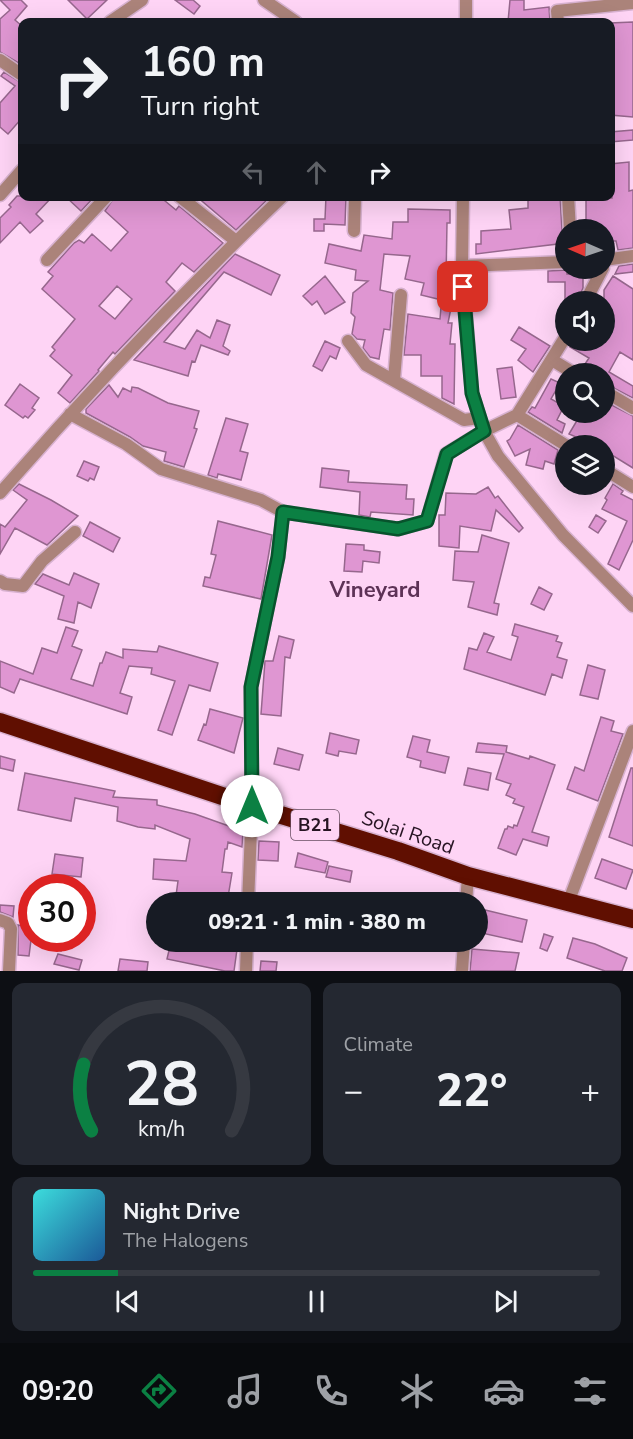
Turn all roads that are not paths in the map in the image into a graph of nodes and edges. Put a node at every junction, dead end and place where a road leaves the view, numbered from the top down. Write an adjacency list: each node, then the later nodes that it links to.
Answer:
1 (142, 0): 6 (street)
2 (264, 0): 7 (street)
3 (466, 0): 8 (street)
4 (633, 3): 5 (street)
5 (557, 11)
6 (116, 18)
7 (290, 18)
8 (466, 18)
9 (0, 60): 10 (street)
10 (18, 72)
11 (18, 175): 12 (street)
12 (0, 195)
13 (102, 201): 23 (street)
14 (185, 201): 21 (street)
15 (278, 201): 21 (street)
16 (355, 201): 20 (street)
17 (463, 201): 26 (street)
18 (568, 201): 19 (street)
19 (569, 219)
20 (354, 231)
21 (236, 241): 35 (street)
22 (633, 256): 24 (street)
23 (47, 260)
24 (615, 261)
25 (555, 262): 26 (street)
26 (462, 266): 37 (street)
27 (401, 295): 32 (street)
28 (348, 341): 32 (street)
29 (557, 351): 30 (street)
30 (552, 360): 31 (street); 36 (street)
31 (557, 363)
32 (394, 380): 37 (street)
33 (615, 397): 34 (street)
34 (633, 408)
35 (70, 414): 42 (street); 43 (street)
36 (518, 415): 38 (street); 39 (street)
37 (479, 418): 38 (street)
38 (484, 431): 43 (street); 46 (street)
39 (555, 438)
40 (615, 476): 41 (street)
41 (633, 487)
42 (0, 493)
43 (283, 512): 49 (street)
44 (75, 532): 45 (street)
45 (0, 582)
46 (633, 606)
47 (0, 722): 49 (highway, Solai Road / B21)
48 (633, 731): 53 (street)
49 (252, 806): 50 (highway, Solai Road / B21); 51 (street)
50 (468, 876): 52 (street); 53 (highway, Solai Road / B21)
51 (248, 892)
52 (467, 892)
53 (568, 903): 54 (highway, Solai Road / B21)
54 (633, 919)
55 (0, 920): 58 (street)
56 (247, 952): 59 (street)
57 (463, 952): 60 (street)
58 (9, 971)
59 (246, 971)
60 (462, 971)

